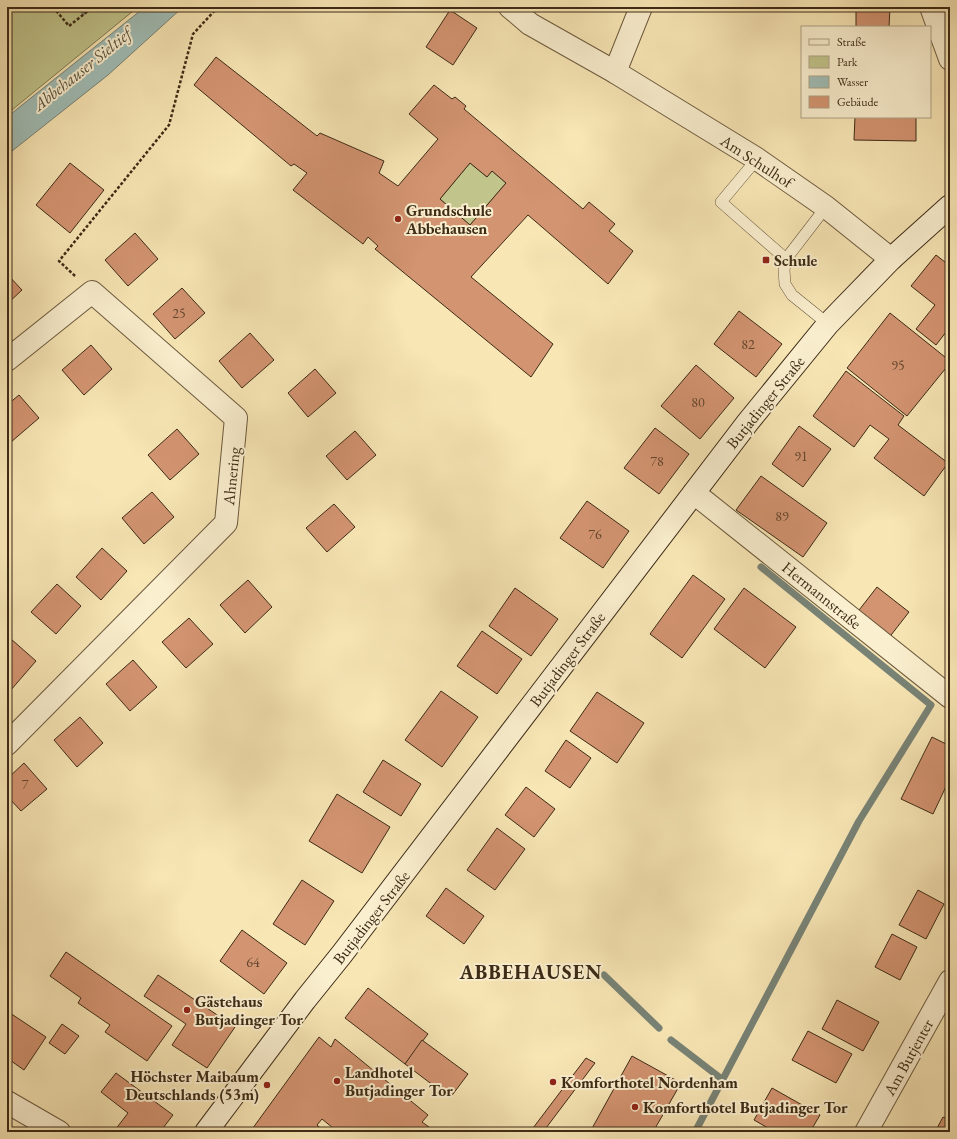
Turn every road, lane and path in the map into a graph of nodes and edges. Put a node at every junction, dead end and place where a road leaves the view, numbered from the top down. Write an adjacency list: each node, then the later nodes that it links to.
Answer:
1 (53, 7): 2 (path)
2 (94, 7)
3 (218, 7): 14 (path)
4 (510, 7): 8 (street, Am Schulhof)
5 (641, 7): 8 (street)
6 (930, 7): 7 (street)
7 (948, 54)
8 (615, 72): 9 (street, Am Schulhof)
9 (757, 159): 11 (street, Am Schulhof); 12 (lane)
10 (950, 206): 13 (street, Butjadinger Straße)
11 (826, 207): 12 (lane); 13 (street, Am Schulhof)
12 (786, 258): 15 (lane)
13 (892, 259): 15 (street, Butjadinger Straße)
14 (92, 292): 16 (street); 19 (street, Ahnering)
15 (828, 324): 17 (street, Butjadinger Straße)
16 (7, 360)
17 (694, 493): 18 (street, Hermannstraße); 23 (street, Butjadinger Straße)
18 (950, 697)
19 (7, 744)
20 (950, 981): 24 (street, Am Butjenter)
21 (7, 1102): 22 (street)
22 (59, 1132)
23 (206, 1132)
24 (866, 1132)

